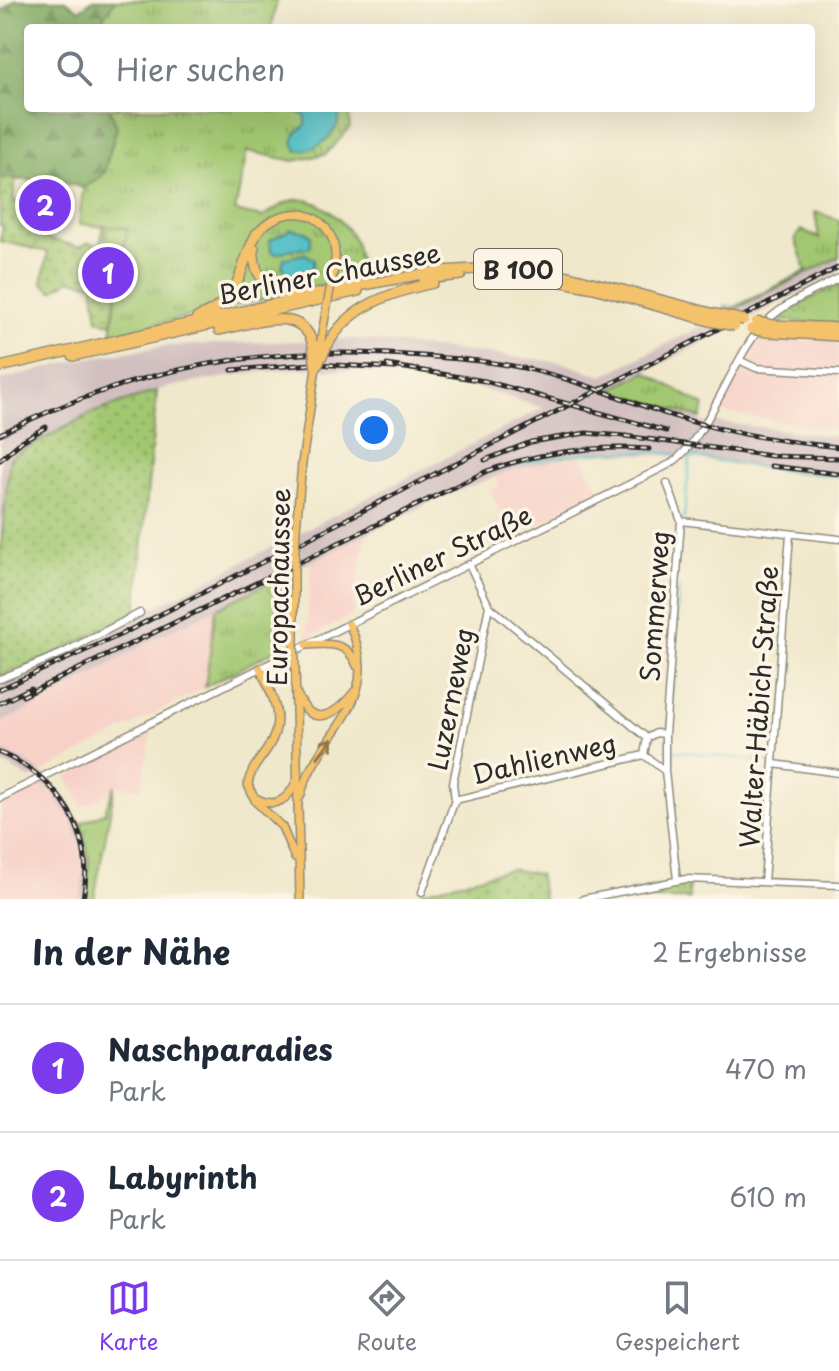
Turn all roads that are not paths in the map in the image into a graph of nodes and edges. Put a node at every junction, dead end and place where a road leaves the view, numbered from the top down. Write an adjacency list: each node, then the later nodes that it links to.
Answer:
1 (257, 233): 4 (highway); 8 (highway); 11 (main road, bridge)
2 (471, 275): 5 (highway, Berliner Chaussee / B 100); 10 (highway, Berliner Chaussee / B 100); 11 (highway)
3 (839, 278): 12 (street, Berliner Straße)
4 (321, 293): 5 (highway, Berliner Chaussee / B 100); 8 (highway, Berliner Chaussee / B 100)
5 (713, 318): 6 (highway, B 100, bridge)
6 (771, 328): 7 (highway, B 100); 9 (highway, B 100)
7 (839, 328)
8 (168, 329): 14 (highway, Berliner Chaussee / B 100)
9 (839, 336)
10 (160, 338): 11 (highway); 14 (highway, Berliner Chaussee / B 100)
11 (320, 345): 13 (highway, bridge)
12 (739, 360): 15 (street); 20 (street, Berliner Straße)
13 (316, 368): 28 (main road, Europachaussee, bridge)
14 (0, 369)
15 (839, 373)
16 (667, 483): 17 (street, Sommerweg)
17 (683, 522): 18 (street); 30 (street, Sommerweg)
18 (790, 534): 19 (street); 33 (street, Walter-Häbich-Straße)
19 (839, 539)
20 (469, 564): 21 (street); 23 (street, Berliner Straße)
21 (489, 606): 31 (street); 39 (street, Luzerneweg)
22 (140, 613): 27 (street)
23 (349, 624): 24 (street, Berliner Straße); 26 (main road)
24 (307, 645): 25 (street, Berliner Straße); 26 (main road)
25 (260, 668): 37 (main road); 38 (street, Berliner Straße)
26 (359, 677): 29 (main road)
27 (0, 679)
28 (295, 689): 29 (main road); 36 (main road, Europachaussee)
29 (356, 690): 40 (main road, one-way to 29)
30 (665, 734): 31 (street); 34 (street, Sommerweg)
31 (647, 738): 32 (street)
32 (644, 755): 34 (street); 39 (street, Dahlienweg)
33 (774, 764): 35 (street); 43 (street, Walter-Häbich-Straße)
34 (665, 771): 42 (street, Sommerweg)
35 (839, 773)
36 (297, 780): 37 (main road); 40 (main road, Europachaussee)
37 (250, 793): 41 (main road)
38 (0, 798)
39 (455, 800): 45 (street, Dahlienweg)
40 (297, 807): 41 (main road, Europachaussee)
41 (298, 869): 46 (main road, Europachaussee)
42 (677, 880): 43 (street); 47 (street)
43 (764, 882): 44 (street)
44 (839, 885)
45 (422, 892)
46 (300, 899)
47 (583, 899)

